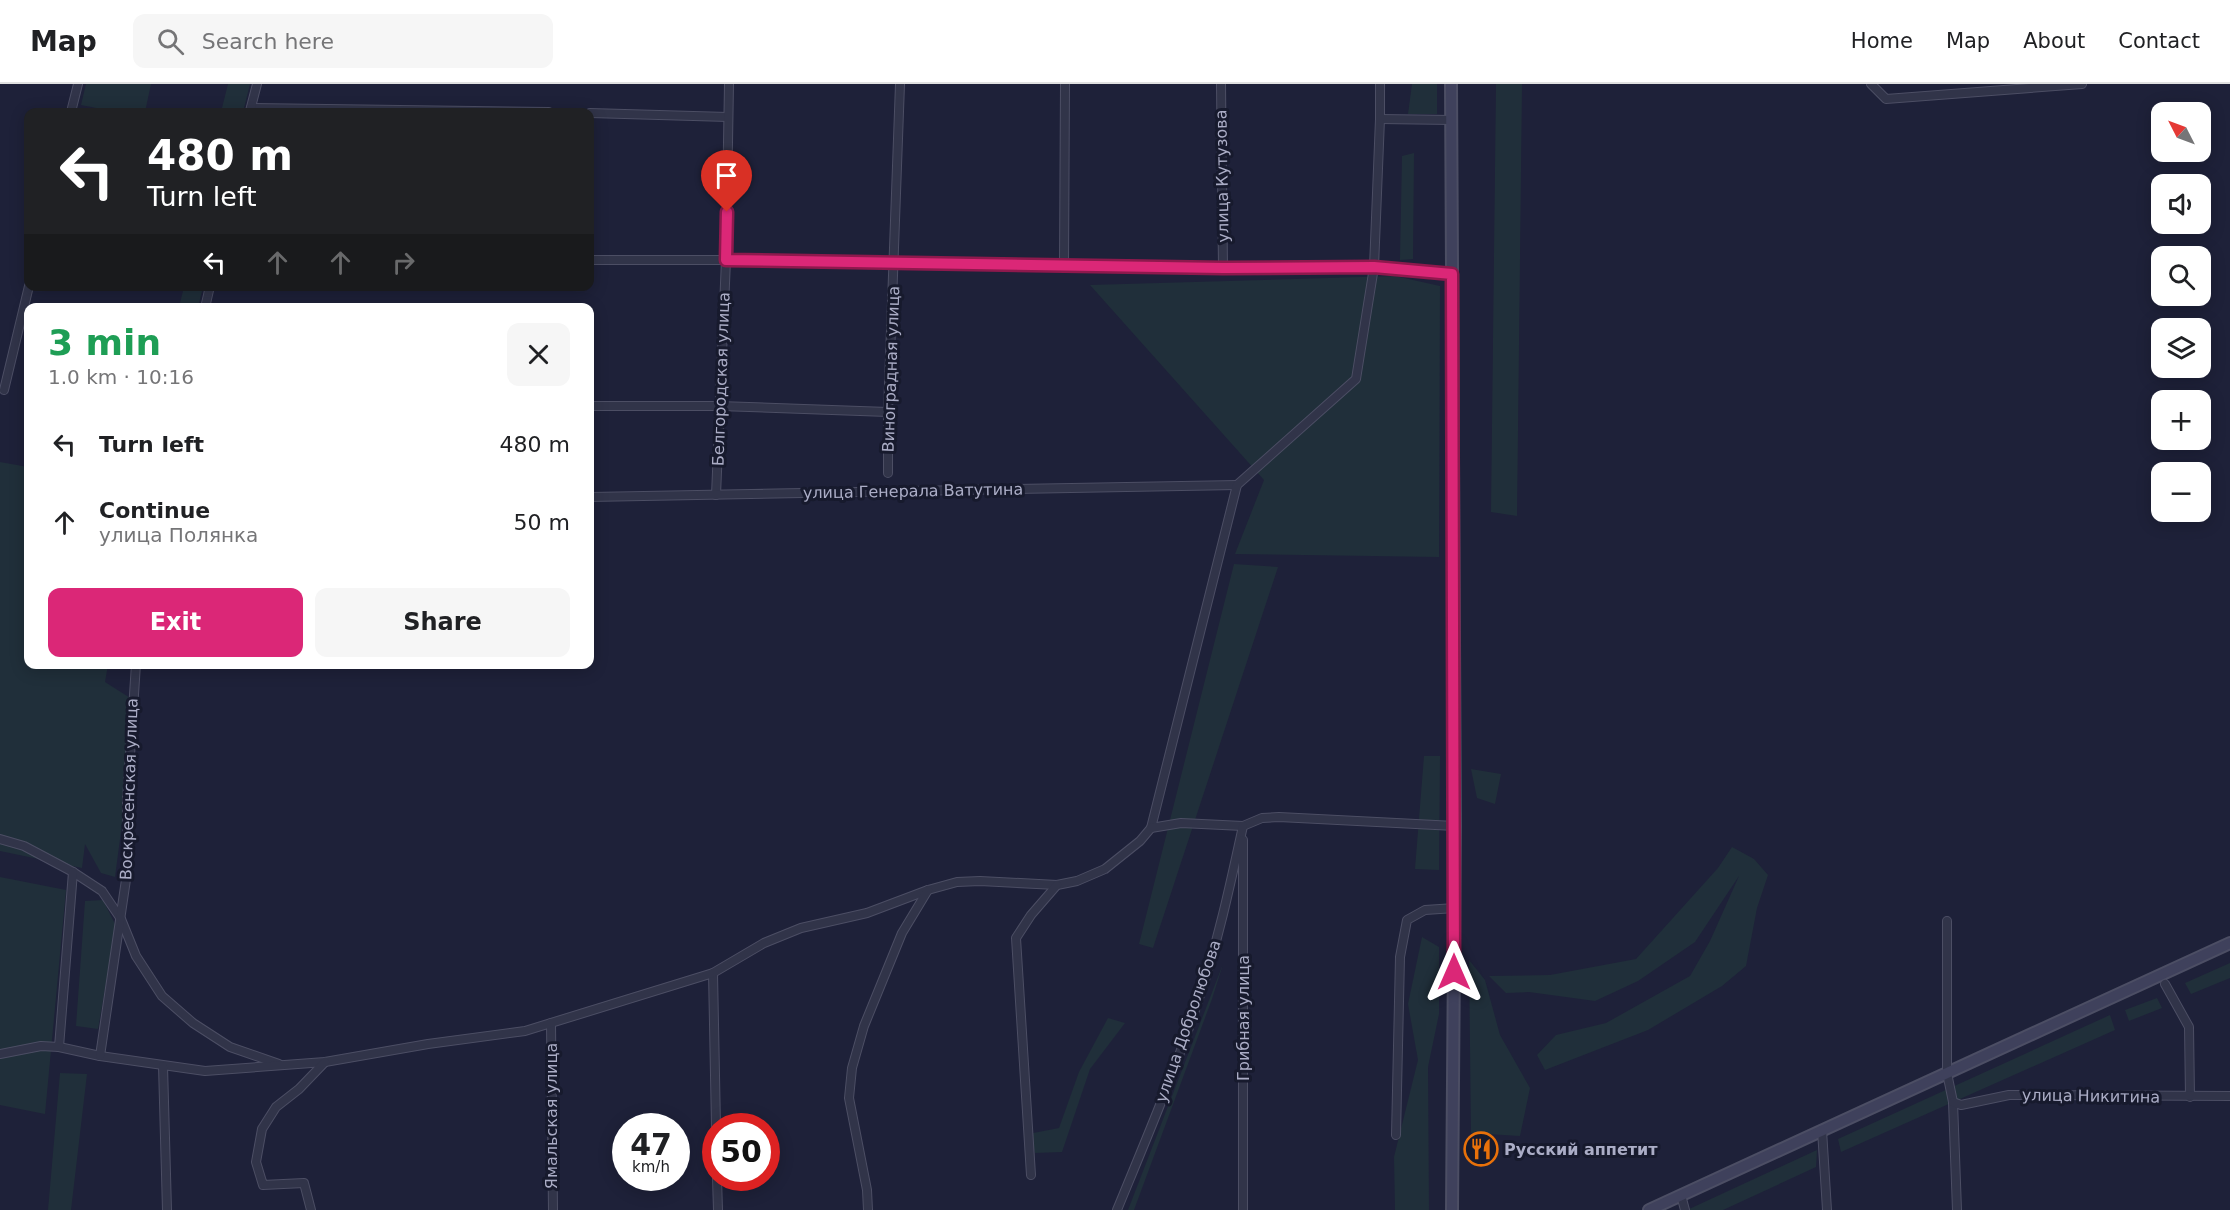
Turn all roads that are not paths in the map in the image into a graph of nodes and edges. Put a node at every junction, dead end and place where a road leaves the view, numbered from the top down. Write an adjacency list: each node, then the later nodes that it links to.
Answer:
1 (78, 84): 11 (street)
2 (257, 84): 12 (street)
3 (729, 84): 14 (street, Белгородская улица)
4 (900, 84): 19 (street, Виноградная улица)
5 (1065, 84): 20 (street)
6 (1221, 84): 22 (street, улица Кутузова)
7 (1380, 84): 15 (street)
8 (1451, 84): 16 (main road)
9 (1871, 84): 10 (street)
10 (2082, 84)
11 (72, 108)
12 (251, 108)
13 (594, 113): 14 (street)
14 (728, 117): 18 (street, Белгородская улица)
15 (1380, 119): 16 (street); 21 (street)
16 (1452, 120): 23 (main road)
17 (594, 260): 18 (street)
18 (726, 260): 19 (street); 27 (street, Белгородская улица)
19 (894, 263): 20 (street); 28 (street, Виноградная улица)
20 (1064, 264): 22 (street)
21 (1374, 267): 22 (street); 23 (street); 30 (street)
22 (1223, 268)
23 (1452, 274): 35 (main road)
24 (24, 307): 25 (street)
25 (4, 390)
26 (594, 406): 27 (street)
27 (719, 406): 28 (street); 31 (street, Белгородская улица)
28 (888, 412): 29 (street, Виноградная улица)
29 (888, 473)
30 (1238, 485): 31 (street, улица Генерала Ватутина); 36 (street)
31 (716, 495): 32 (street, улица Генерала Ватутина)
32 (594, 496)
33 (136, 669): 42 (street, Воскресенская улица)
34 (1243, 826): 35 (street); 36 (street); 69 (street, улица Добролюбова); 70 (street, Грибная улица)
35 (1455, 826): 41 (main road)
36 (1151, 828): 39 (street)
37 (0, 839): 38 (street)
38 (73, 872): 42 (street); 48 (street)
39 (1057, 885): 40 (street); 61 (street)
40 (928, 890): 45 (street); 68 (street)
41 (1455, 908): 60 (street); 71 (main road)
42 (121, 919): 50 (street, Воскресенская улица); 52 (street)
43 (1947, 921): 54 (street)
44 (2230, 943): 54 (main road)
45 (713, 973): 47 (street); 58 (street)
46 (2165, 984): 56 (street)
47 (551, 1023): 51 (street); 66 (street, Ямальская улица)
48 (59, 1047): 49 (street); 50 (street)
49 (0, 1054)
50 (100, 1056): 53 (street)
51 (325, 1062): 52 (street); 65 (street)
52 (282, 1065): 53 (street)
53 (163, 1066): 64 (street)
54 (1947, 1073): 57 (street); 59 (main road)
55 (2230, 1096): 56 (street, улица Никитина)
56 (2190, 1097): 57 (street, улица Никитина)
57 (1953, 1102): 75 (street)
58 (716, 1113)
59 (1822, 1130): 63 (main road); 74 (street)
60 (1396, 1134)
61 (1031, 1175)
62 (717, 1191): 67 (street)
63 (1681, 1195): 72 (main road); 73 (street)
64 (167, 1210)
65 (311, 1210)
66 (553, 1210)
67 (718, 1210)
68 (868, 1210)
69 (1117, 1210)
70 (1243, 1210)
71 (1452, 1210)
72 (1649, 1210)
73 (1685, 1210)
74 (1827, 1210)
75 (1957, 1210)

